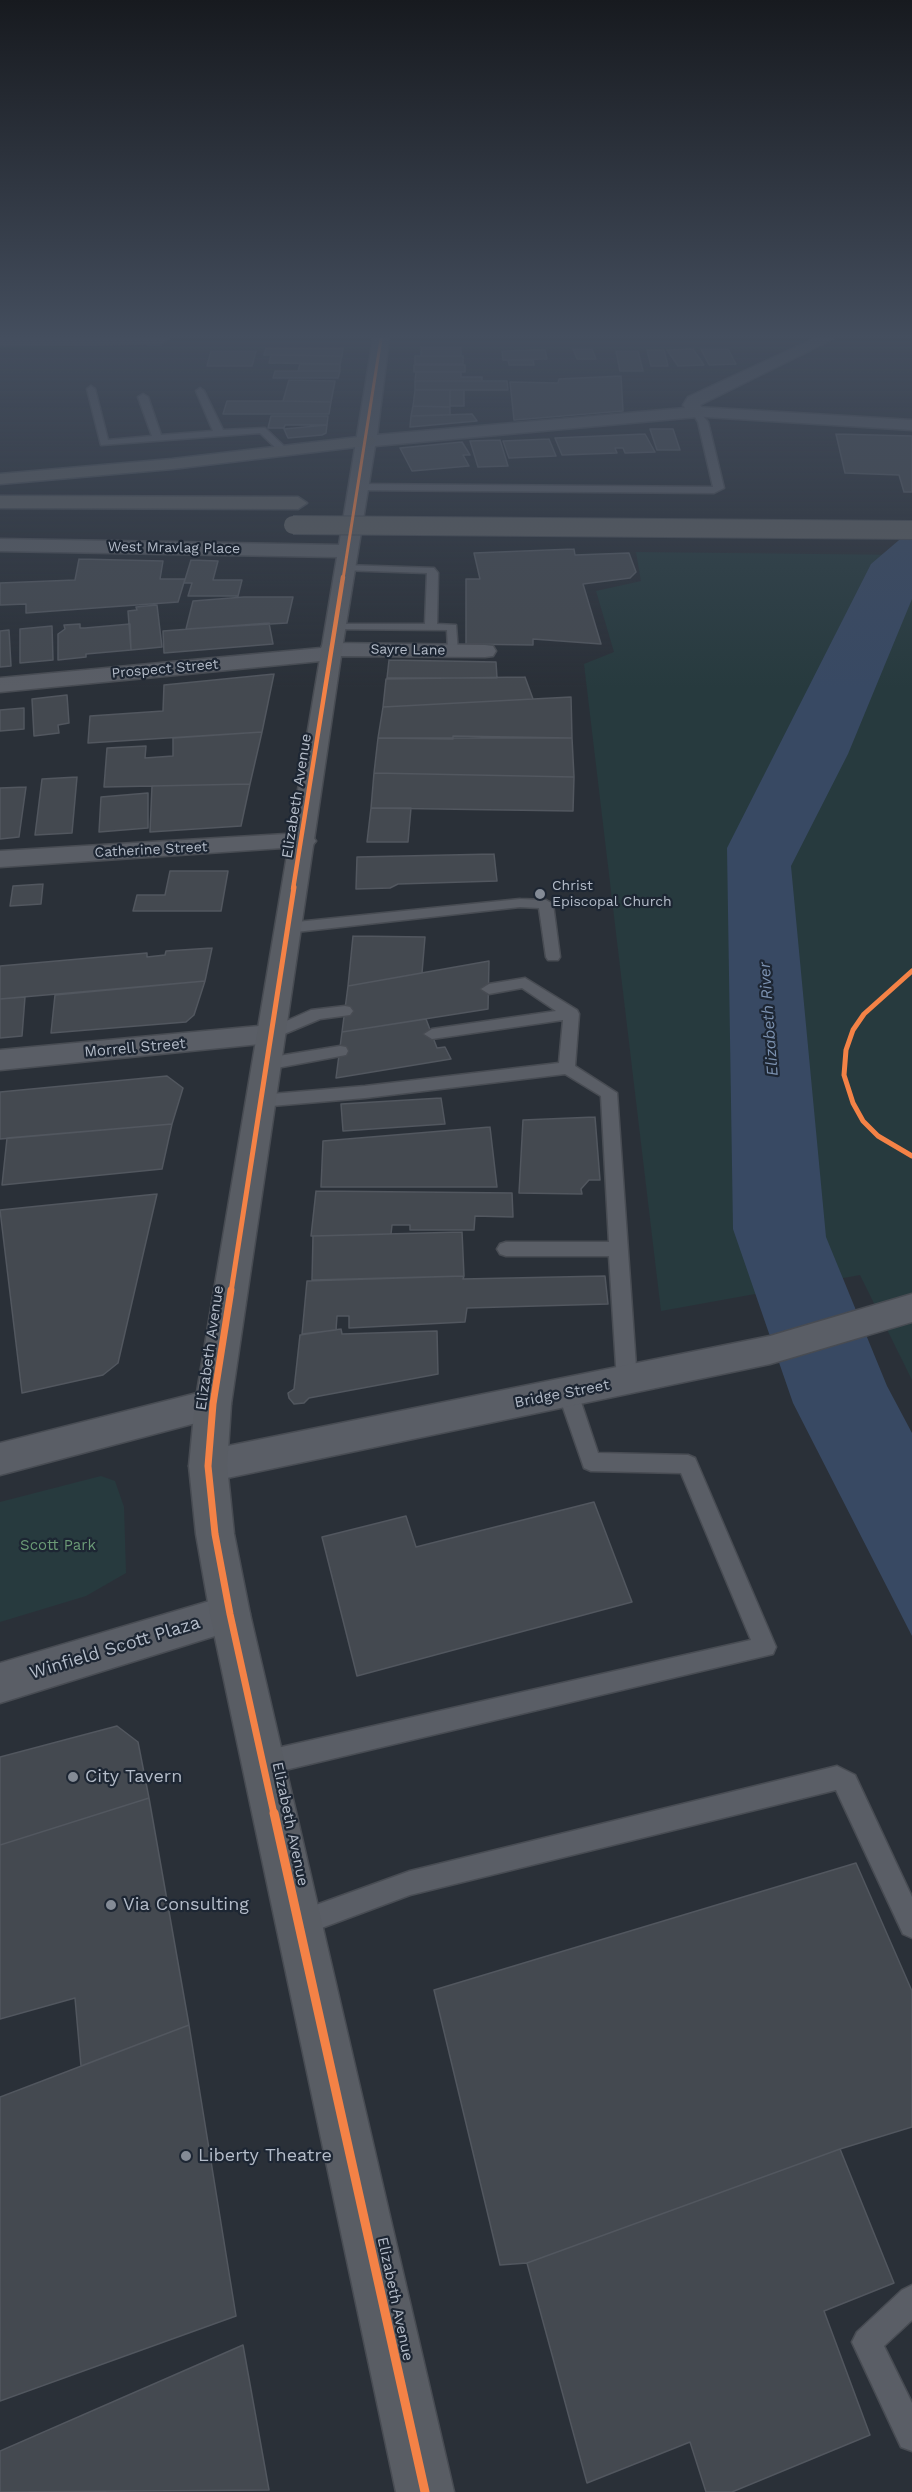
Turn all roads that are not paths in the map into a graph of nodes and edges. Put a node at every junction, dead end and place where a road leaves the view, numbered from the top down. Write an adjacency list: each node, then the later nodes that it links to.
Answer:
1 (241, 455): 4 (highway)
2 (364, 455): 5 (street, Elizabeth Avenue)
3 (711, 455): 5 (lane)
4 (0, 479)
5 (357, 487): 11 (street, Elizabeth Avenue)
6 (0, 502): 7 (highway)
7 (711, 508)
8 (270, 525): 9 (highway, bridge)
9 (912, 530)
10 (0, 545): 11 (street, West Mravlag Place)
11 (346, 559): 12 (lane); 13 (street, Elizabeth Avenue)
12 (431, 626): 13 (lane); 14 (lane)
13 (332, 643): 14 (street, Sayre Lane); 16 (street, Prospect Street); 17 (street, Elizabeth Avenue)
14 (454, 651): 15 (street, Sayre Lane)
15 (485, 651)
16 (0, 685)
17 (303, 841): 18 (street, Catherine Street); 19 (street, Elizabeth Avenue)
18 (0, 859)
19 (287, 928): 20 (lane); 25 (street, Elizabeth Avenue)
20 (553, 957)
21 (489, 989): 23 (lane)
22 (345, 1011): 25 (lane)
23 (571, 1014): 24 (lane); 28 (lane)
24 (432, 1034)
25 (268, 1050): 26 (lane); 27 (street, Morrell Street); 29 (street, Elizabeth Avenue)
26 (340, 1051)
27 (0, 1060)
28 (567, 1068): 29 (lane); 31 (lane)
29 (260, 1101): 35 (street, Elizabeth Avenue)
30 (506, 1249): 31 (lane)
31 (618, 1249): 33 (lane)
32 (912, 1308): 33 (street, Bridge Street)
33 (627, 1381): 34 (street, Bridge Street)
34 (568, 1393): 37 (street, Bridge Street); 40 (lane)
35 (213, 1404): 36 (street); 37 (street, Elizabeth Avenue)
36 (0, 1459)
37 (208, 1466): 38 (street, Elizabeth Avenue)
38 (230, 1614): 39 (street, Winfield Scott Plaza); 40 (street, Elizabeth Avenue)
39 (0, 1683)
40 (264, 1763): 41 (street, Elizabeth Avenue)
41 (300, 1923): 42 (lane); 45 (street, Elizabeth Avenue)
42 (912, 1926)
43 (912, 2300): 44 (lane)
44 (912, 2436)
45 (425, 2492)

